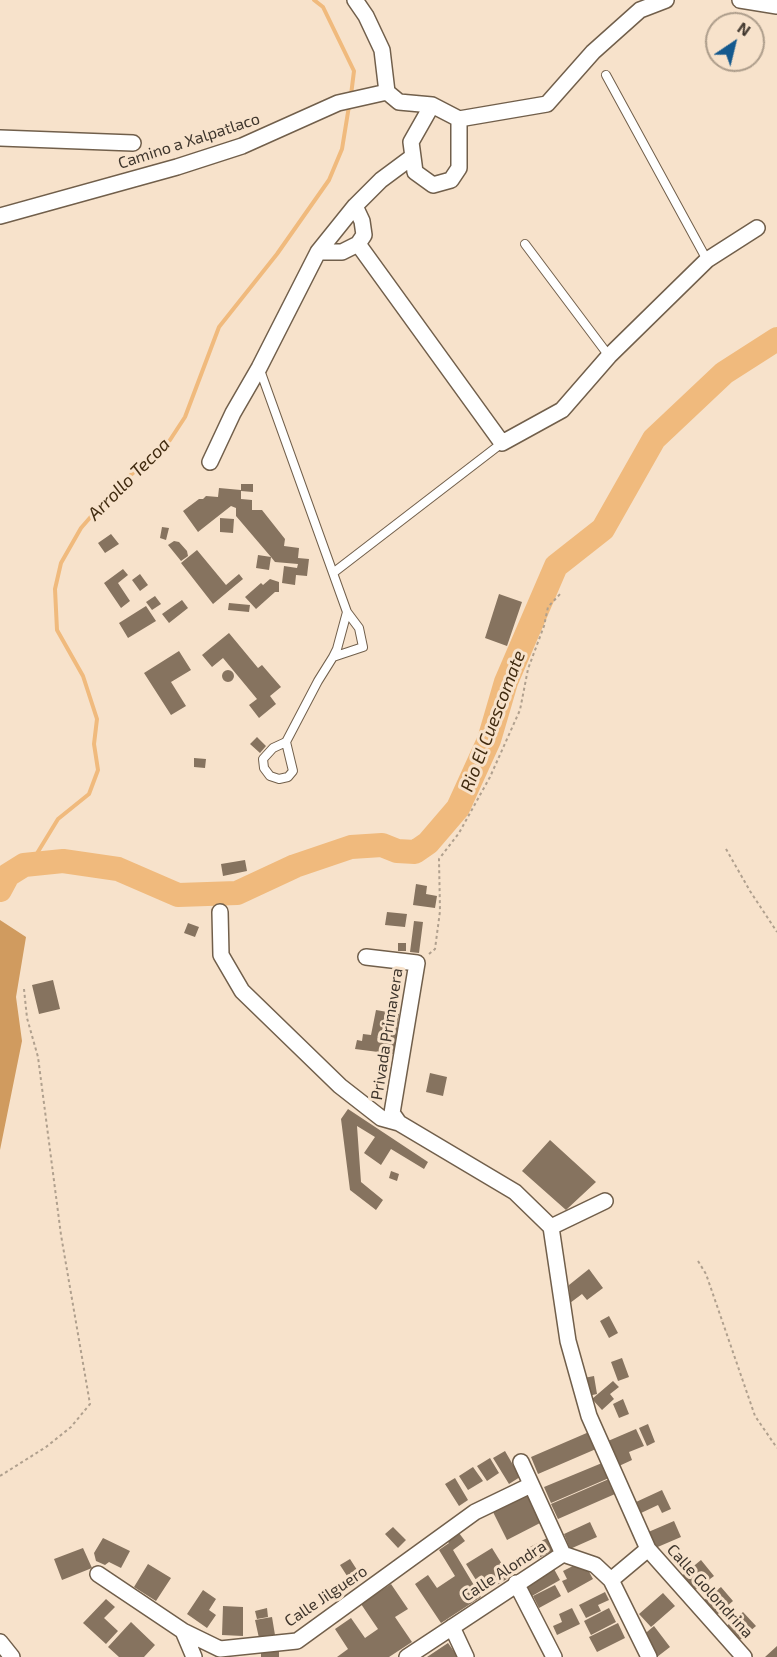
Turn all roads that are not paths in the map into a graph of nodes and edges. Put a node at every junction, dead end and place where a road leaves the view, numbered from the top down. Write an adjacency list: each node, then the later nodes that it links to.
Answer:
1 (355, 0): 6 (street)
2 (360, 0): 6 (street)
3 (666, 0): 10 (street)
4 (740, 0): 5 (street)
5 (777, 6)
6 (366, 16): 8 (street)
7 (606, 75): 20 (lane)
8 (387, 92): 9 (street); 15 (street, Camino a Xalpatlaco)
9 (432, 105): 10 (street); 13 (street)
10 (459, 119): 13 (street)
11 (0, 138): 12 (street)
12 (133, 143)
13 (412, 157): 14 (street)
14 (355, 206): 17 (street); 19 (street)
15 (0, 216)
16 (757, 228): 20 (street)
17 (358, 244): 19 (street); 23 (street)
18 (525, 244): 21 (lane)
19 (318, 252): 22 (street)
20 (707, 260): 21 (street)
21 (609, 356): 23 (street)
22 (259, 368): 24 (street); 25 (lane)
23 (502, 443): 25 (lane)
24 (210, 462)
25 (333, 573): 26 (lane)
26 (347, 612): 27 (lane); 27 (lane)
27 (333, 657): 28 (lane)
28 (286, 742): 28 (lane)
29 (220, 912): 31 (street)
30 (366, 957): 31 (street, Privada Primavera)
31 (399, 1123): 33 (street)
32 (604, 1201): 33 (street)
33 (551, 1227): 36 (street, Calle Golondrina)
34 (521, 1462): 35 (street)
35 (531, 1485): 37 (street); 42 (street, Calle Jilguero)
36 (648, 1549): 39 (street); 50 (street, Calle Golondrina)
37 (562, 1554): 39 (street, Calle Alondra); 40 (street, Calle Alondra)
38 (98, 1574): 42 (street, Calle Jilguero)
39 (611, 1580): 49 (street)
40 (516, 1583): 41 (street, Calle Alondra); 48 (street)
41 (452, 1627): 46 (street, Calle Alondra); 47 (street)
42 (183, 1631): 45 (street)
43 (0, 1642): 44 (street)
44 (12, 1657)
45 (194, 1657)
46 (408, 1657)
47 (466, 1657)
48 (554, 1657)
49 (649, 1657)
50 (744, 1657)

